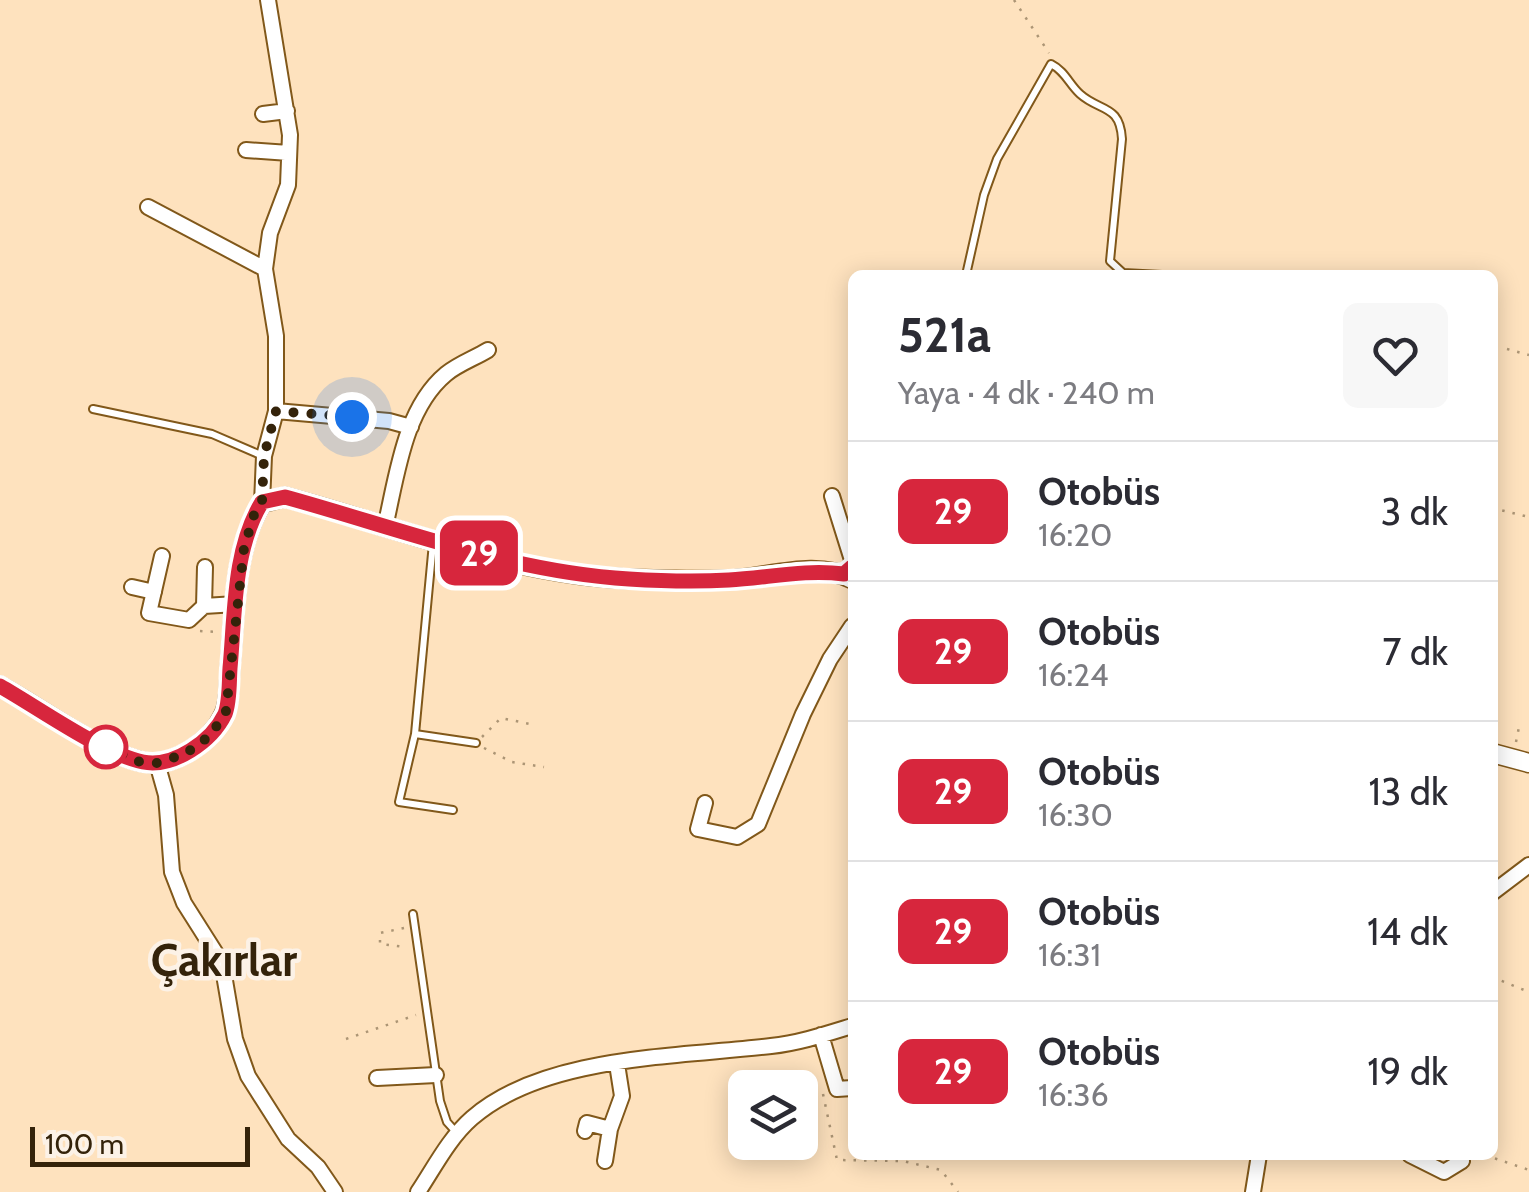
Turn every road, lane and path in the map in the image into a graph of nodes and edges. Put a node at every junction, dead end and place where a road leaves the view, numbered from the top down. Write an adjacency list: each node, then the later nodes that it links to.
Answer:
1 (268, 0): 4 (street)
2 (1014, 0): 3 (path)
3 (1052, 64): 10 (lane); 11 (lane)
4 (287, 111): 5 (street); 7 (street)
5 (264, 114)
6 (246, 150): 7 (street)
7 (289, 153): 9 (street)
8 (146, 213): 9 (street)
9 (265, 269): 16 (street)
10 (967, 270)
11 (1120, 270)
12 (1507, 349): 14 (path)
13 (488, 350): 17 (street)
14 (1529, 355)
15 (93, 408): 18 (lane)
16 (276, 411): 17 (street); 18 (street)
17 (411, 428): 23 (street)
18 (264, 456): 20 (street)
19 (832, 496): 26 (street)
20 (262, 502): 23 (street); 31 (street)
21 (1498, 509): 22 (path)
22 (1529, 517)
23 (385, 527): 24 (street)
24 (433, 542): 28 (street); 36 (lane)
25 (162, 556): 30 (street)
26 (848, 562)
27 (205, 567): 32 (street)
28 (848, 570)
29 (132, 587): 30 (street)
30 (154, 592): 32 (street)
31 (236, 604): 32 (street); 39 (street)
32 (204, 606)
33 (848, 632): 42 (street)
34 (0, 686): 39 (street)
35 (535, 725): 37 (path)
36 (415, 734): 37 (lane); 43 (lane)
37 (476, 743): 41 (path)
38 (1498, 755): 40 (street)
39 (157, 763): 69 (street)
40 (1529, 763)
41 (544, 767)
42 (705, 803)
43 (453, 810)
44 (1529, 865): 45 (street)
45 (1498, 889)
46 (413, 914): 47 (lane)
47 (414, 926): 48 (lane); 48 (path)
48 (418, 949): 51 (lane)
49 (1498, 979): 50 (path)
50 (1529, 992)
51 (426, 1011): 54 (path); 56 (lane)
52 (848, 1027): 53 (street)
53 (821, 1035): 55 (street); 58 (street)
54 (346, 1039)
55 (617, 1064): 60 (street); 62 (street)
56 (436, 1075): 57 (street); 62 (lane)
57 (377, 1078)
58 (848, 1088)
59 (822, 1090): 71 (path)
60 (610, 1130): 61 (street); 66 (street)
61 (584, 1131)
62 (458, 1134): 70 (street)
63 (1498, 1159): 68 (path)
64 (1257, 1160): 72 (street)
65 (1420, 1160): 67 (street)
66 (605, 1161)
67 (1462, 1161)
68 (1529, 1170)
69 (335, 1192)
70 (418, 1192)
71 (958, 1192)
72 (1253, 1192)

